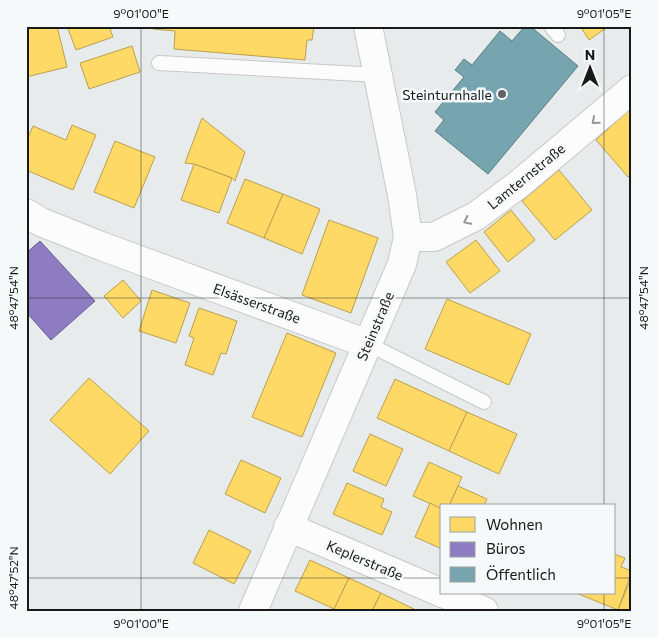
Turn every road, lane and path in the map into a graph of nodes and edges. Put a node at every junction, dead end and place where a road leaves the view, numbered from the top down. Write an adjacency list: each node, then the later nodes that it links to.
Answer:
1 (368, 26): 3 (street, Steinstraße)
2 (159, 63): 3 (lane)
3 (379, 75): 6 (street, Steinstraße)
4 (632, 89): 6 (street, Lamternstraße, one-way to 6)
5 (26, 213): 7 (street, Elsässerstraße)
6 (408, 237): 7 (street, Steinstraße)
7 (368, 344): 8 (lane, Elsässerstraße); 9 (street, Steinstraße)
8 (484, 402)
9 (288, 527): 10 (street, Keplerstraße); 12 (street, Steinstraße)
10 (440, 592)
11 (444, 594): 13 (street, Keplerstraße)
12 (252, 611)
13 (484, 611)

